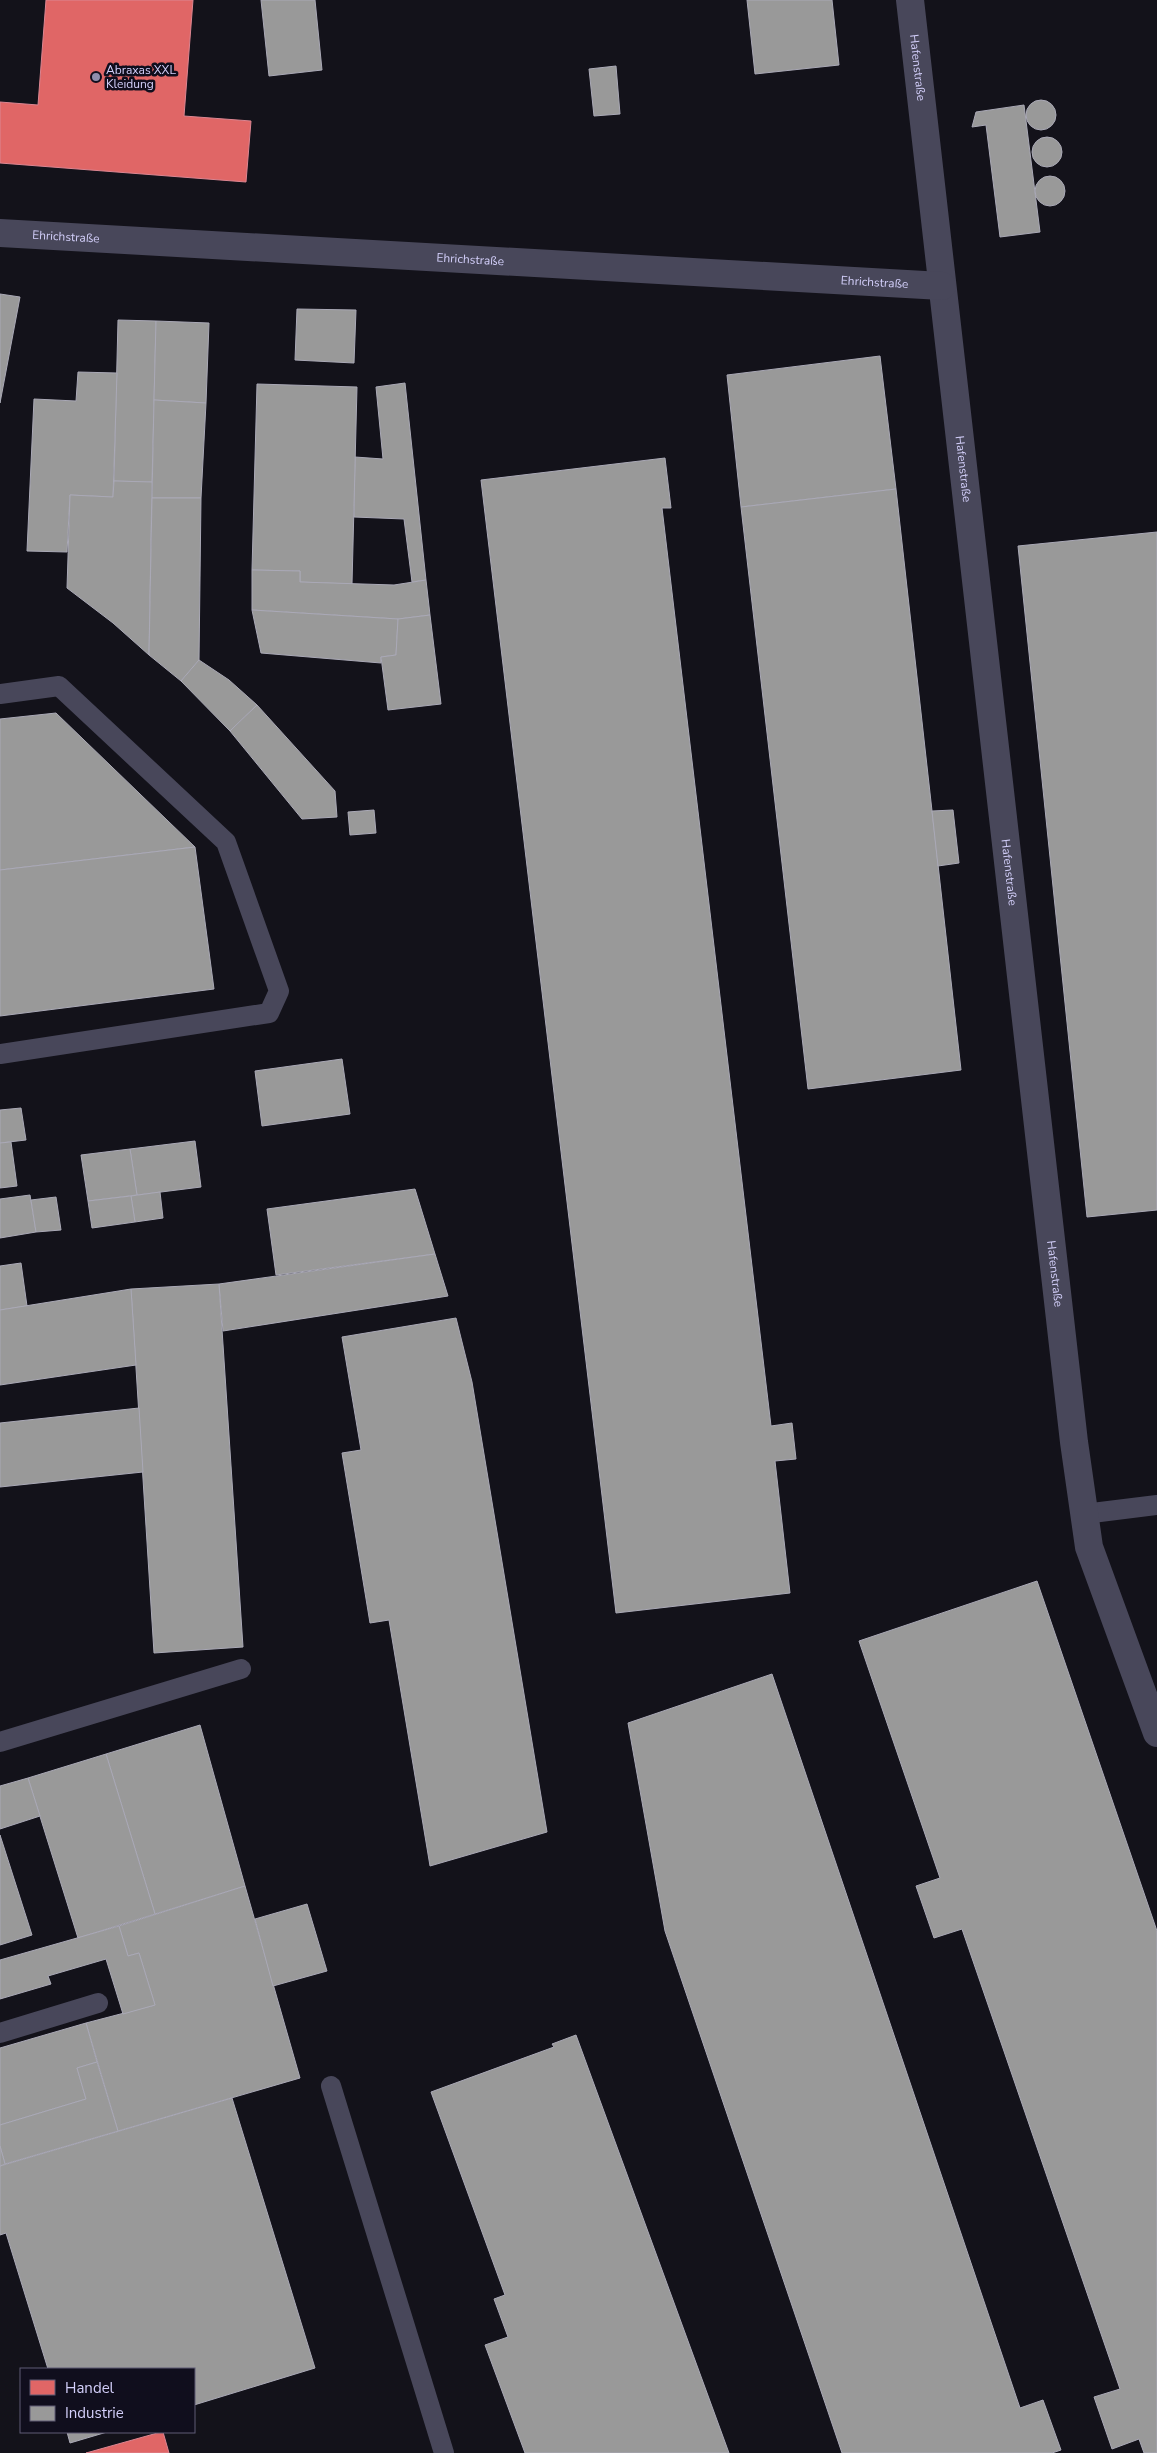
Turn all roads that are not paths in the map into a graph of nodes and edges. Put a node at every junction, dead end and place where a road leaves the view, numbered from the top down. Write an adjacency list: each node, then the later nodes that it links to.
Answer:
1 (910, 0): 3 (street, Hafenstraße)
2 (0, 233): 3 (street, Ehrichstraße)
3 (942, 286): 7 (street, Hafenstraße)
4 (0, 694): 5 (lane)
5 (0, 1054)
6 (1157, 1505): 7 (lane)
7 (1084, 1514): 9 (street, Hafenstraße)
8 (241, 1670): 10 (lane)
9 (1157, 1733)
10 (0, 1742)
11 (98, 2003): 12 (lane)
12 (0, 2033)
13 (331, 2086): 14 (lane)
14 (444, 2453)

